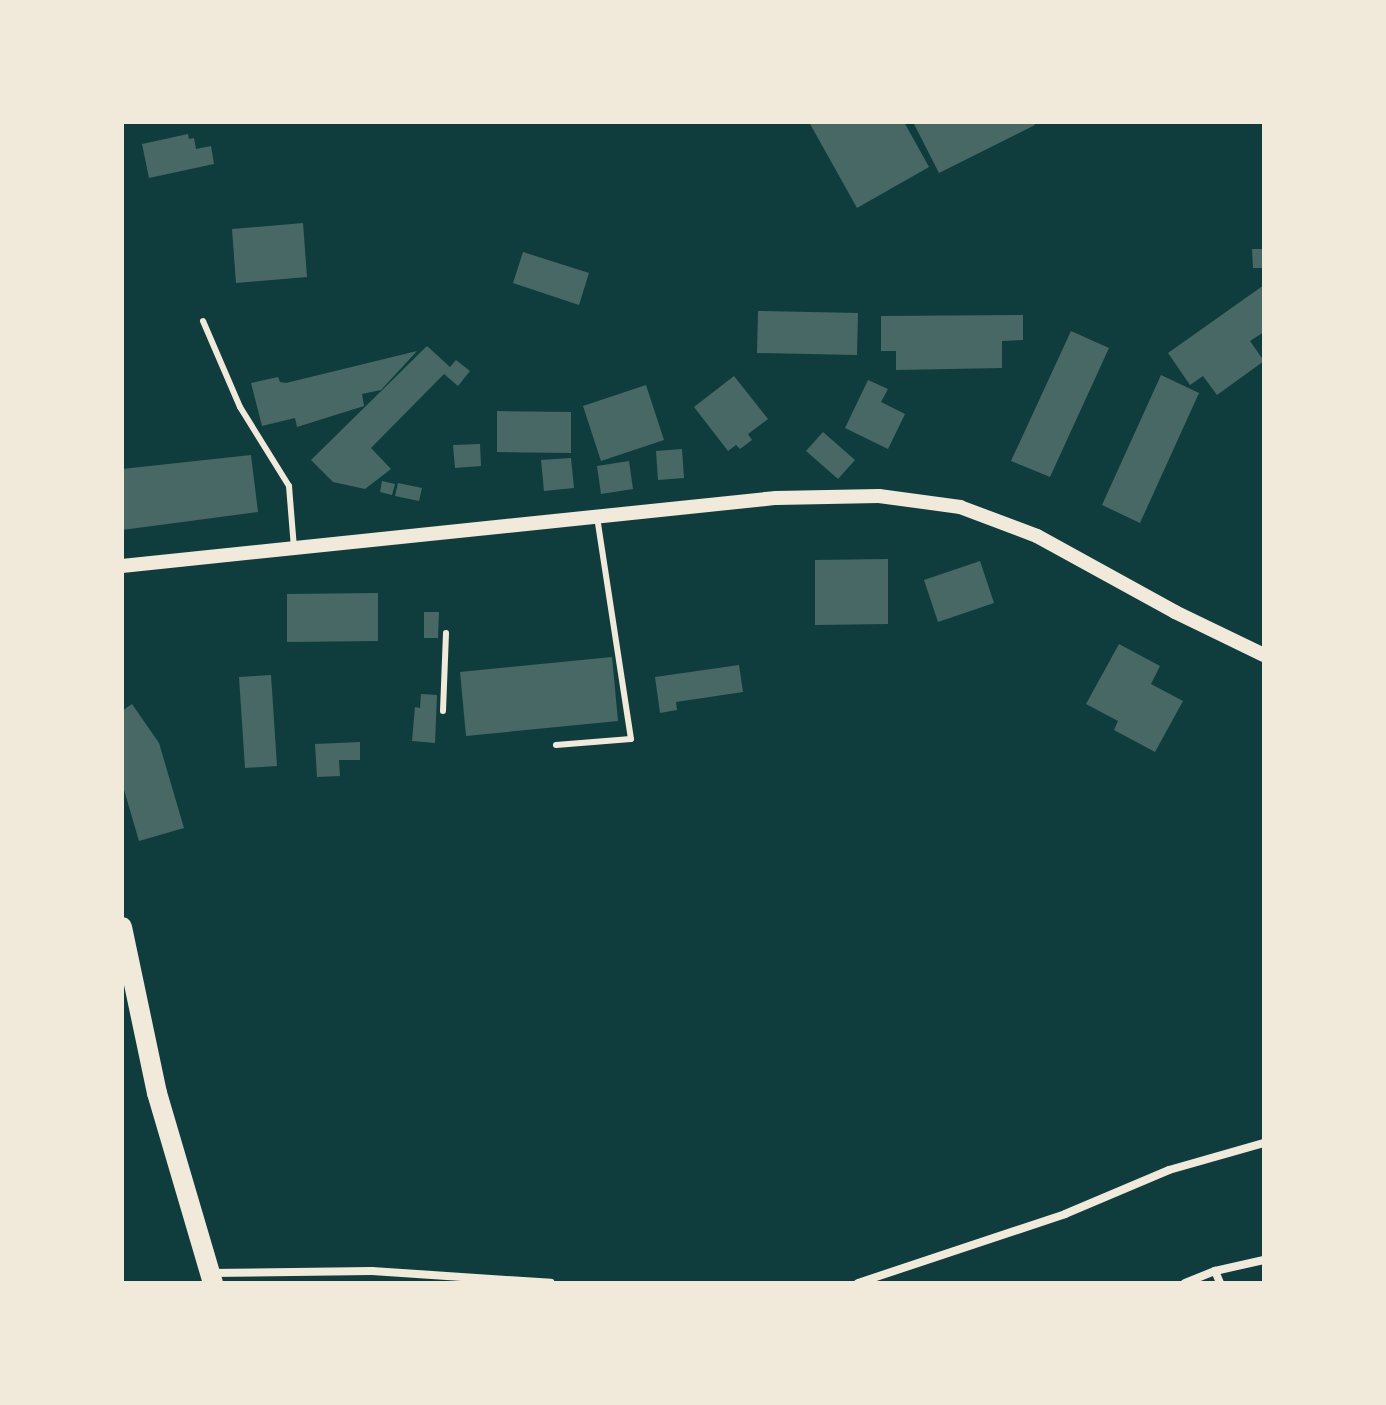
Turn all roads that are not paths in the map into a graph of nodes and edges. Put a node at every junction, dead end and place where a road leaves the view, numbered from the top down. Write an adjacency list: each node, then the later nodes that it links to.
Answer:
1 (203, 321): 3 (lane)
2 (597, 516): 3 (street); 6 (street); 8 (lane)
3 (295, 550): 4 (street)
4 (122, 566)
5 (446, 633): 7 (lane)
6 (1264, 655)
7 (443, 711)
8 (556, 745)
9 (122, 927): 13 (main road)
10 (1264, 1143): 15 (street)
11 (1264, 1260): 12 (street)
12 (1215, 1271): 16 (street); 17 (street)
13 (211, 1278): 14 (street)
14 (551, 1283)
15 (858, 1283)
16 (1185, 1283)
17 (1220, 1283)

